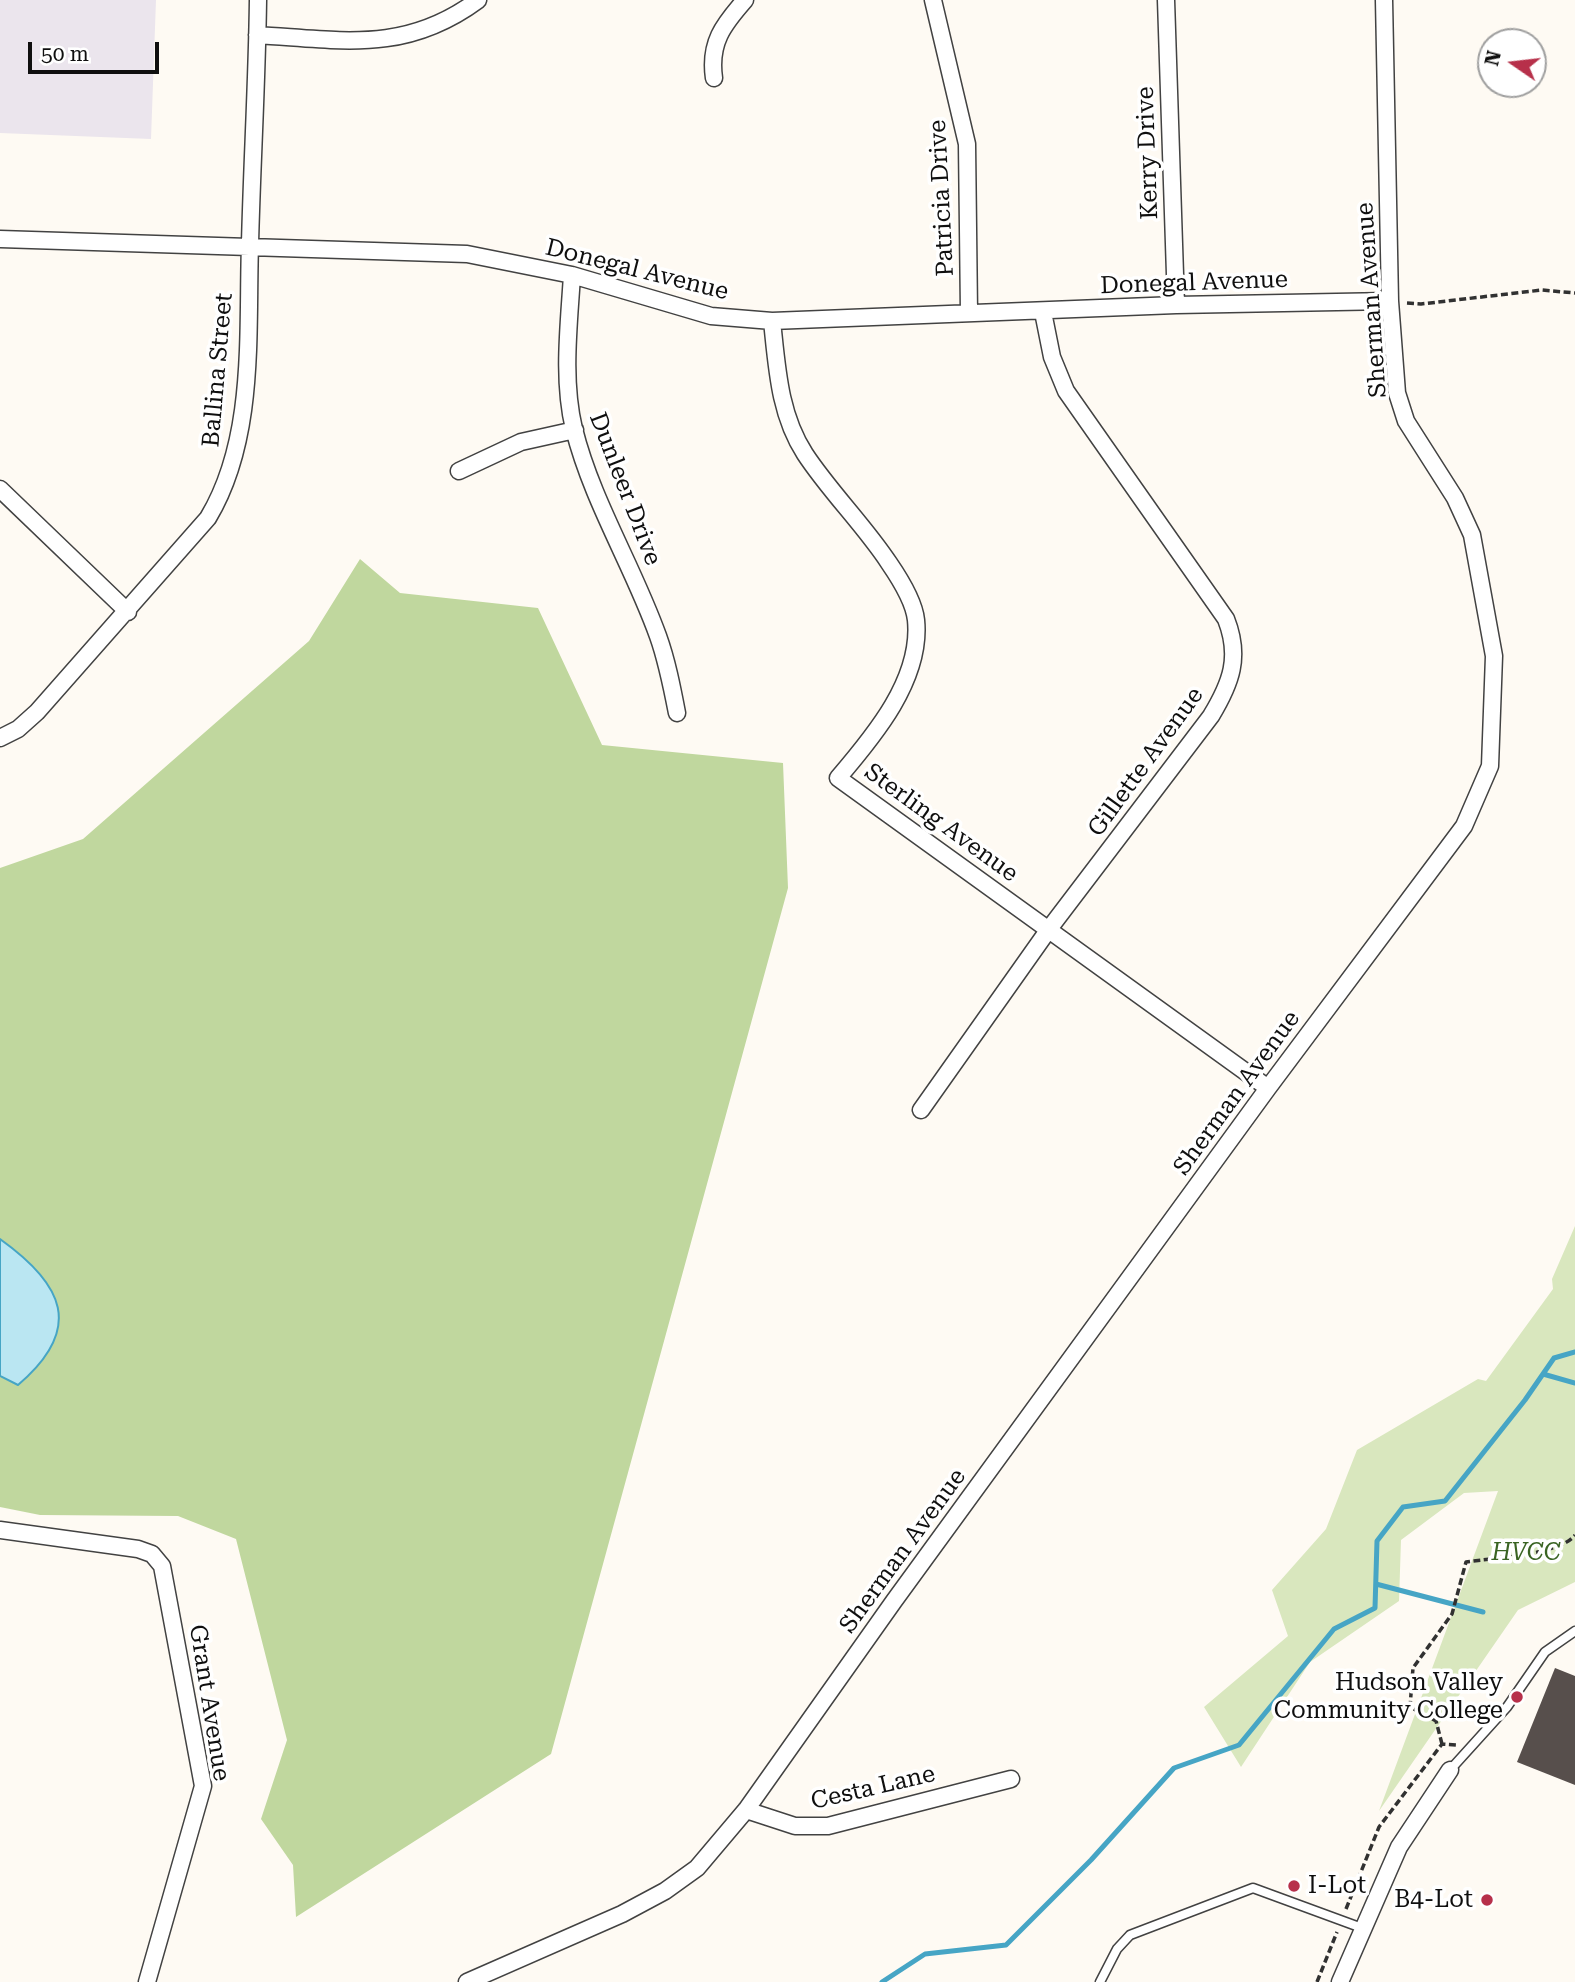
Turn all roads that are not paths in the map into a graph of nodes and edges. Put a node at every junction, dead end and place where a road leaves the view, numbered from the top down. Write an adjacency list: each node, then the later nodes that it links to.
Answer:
1 (258, 0): 7 (street, Ballina Street)
2 (478, 0): 7 (street)
3 (745, 0): 8 (street)
4 (933, 0): 15 (street, Patricia Drive)
5 (1166, 0): 13 (street, Kerry Drive)
6 (1384, 0): 12 (street, Sherman Avenue)
7 (257, 35): 10 (street, Ballina Street)
8 (714, 78)
9 (0, 239): 10 (street, Donegal Avenue)
10 (250, 247): 11 (street, Donegal Avenue); 20 (street, Ballina Street)
11 (572, 275): 16 (street, Donegal Avenue); 17 (street, Dunleer Drive)
12 (1390, 301): 13 (street, Donegal Avenue); 24 (street, Sherman Avenue)
13 (1176, 304): 14 (street, Donegal Avenue)
14 (1043, 312): 15 (street, Donegal Avenue); 23 (street, Gillette Avenue)
15 (970, 313): 16 (street, Donegal Avenue)
16 (772, 321): 23 (street, Sterling Avenue)
17 (575, 430): 18 (street); 21 (street, Dunleer Drive)
18 (459, 471)
19 (0, 489): 20 (street)
20 (128, 612): 22 (street, Ballina Street)
21 (677, 713)
22 (0, 738)
23 (1049, 929): 24 (street, Sterling Avenue); 25 (street, Gillette Avenue)
24 (1268, 1088): 30 (street, Sherman Avenue)
25 (921, 1110)
26 (0, 1530): 32 (street, Grant Avenue)
27 (1575, 1631): 28 (lane)
28 (1450, 1770): 31 (street)
29 (1011, 1779): 30 (street, Cesta Lane)
30 (746, 1810): 33 (street, Sherman Avenue)
31 (1362, 1928): 34 (lane); 35 (street)
32 (146, 1982)
33 (467, 1982)
34 (1100, 1982)
35 (1340, 1982)

